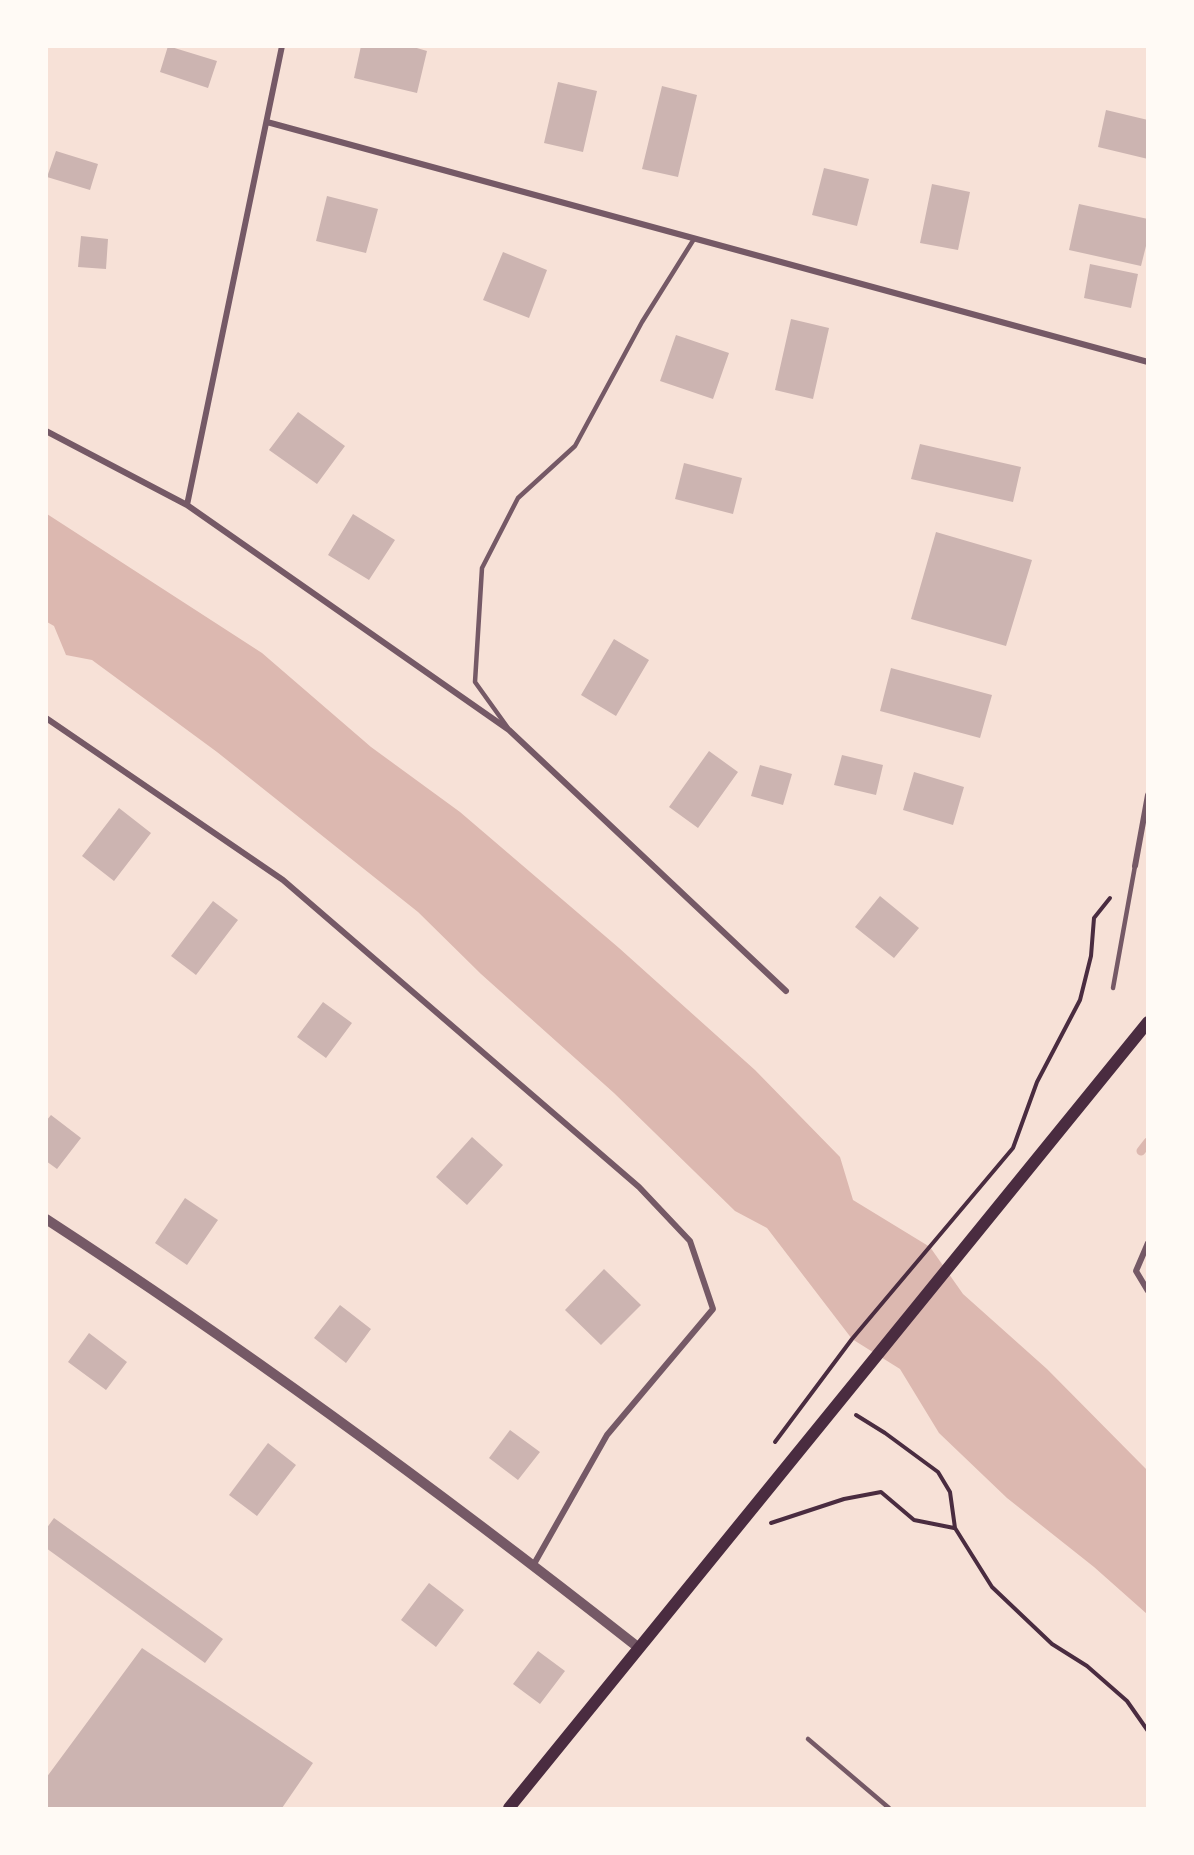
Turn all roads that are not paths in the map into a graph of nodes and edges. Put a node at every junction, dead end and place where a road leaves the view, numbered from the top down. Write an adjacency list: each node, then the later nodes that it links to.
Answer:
1 (282, 46): 2 (street)
2 (267, 122): 3 (street); 6 (street)
3 (694, 239): 4 (street); 8 (lane)
4 (1148, 362)
5 (46, 431): 6 (street)
6 (187, 505): 8 (street)
7 (46, 718): 17 (street)
8 (509, 730): 12 (street)
9 (1148, 795): 10 (street)
10 (1135, 866): 11 (lane)
11 (1113, 988)
12 (786, 991)
13 (1148, 1022): 18 (main road)
14 (46, 1219): 17 (street)
15 (1148, 1243): 16 (street)
16 (1148, 1292)
17 (534, 1564): 18 (street)
18 (639, 1648): 20 (main road)
19 (808, 1739): 21 (lane)
20 (509, 1809)
21 (889, 1809)

